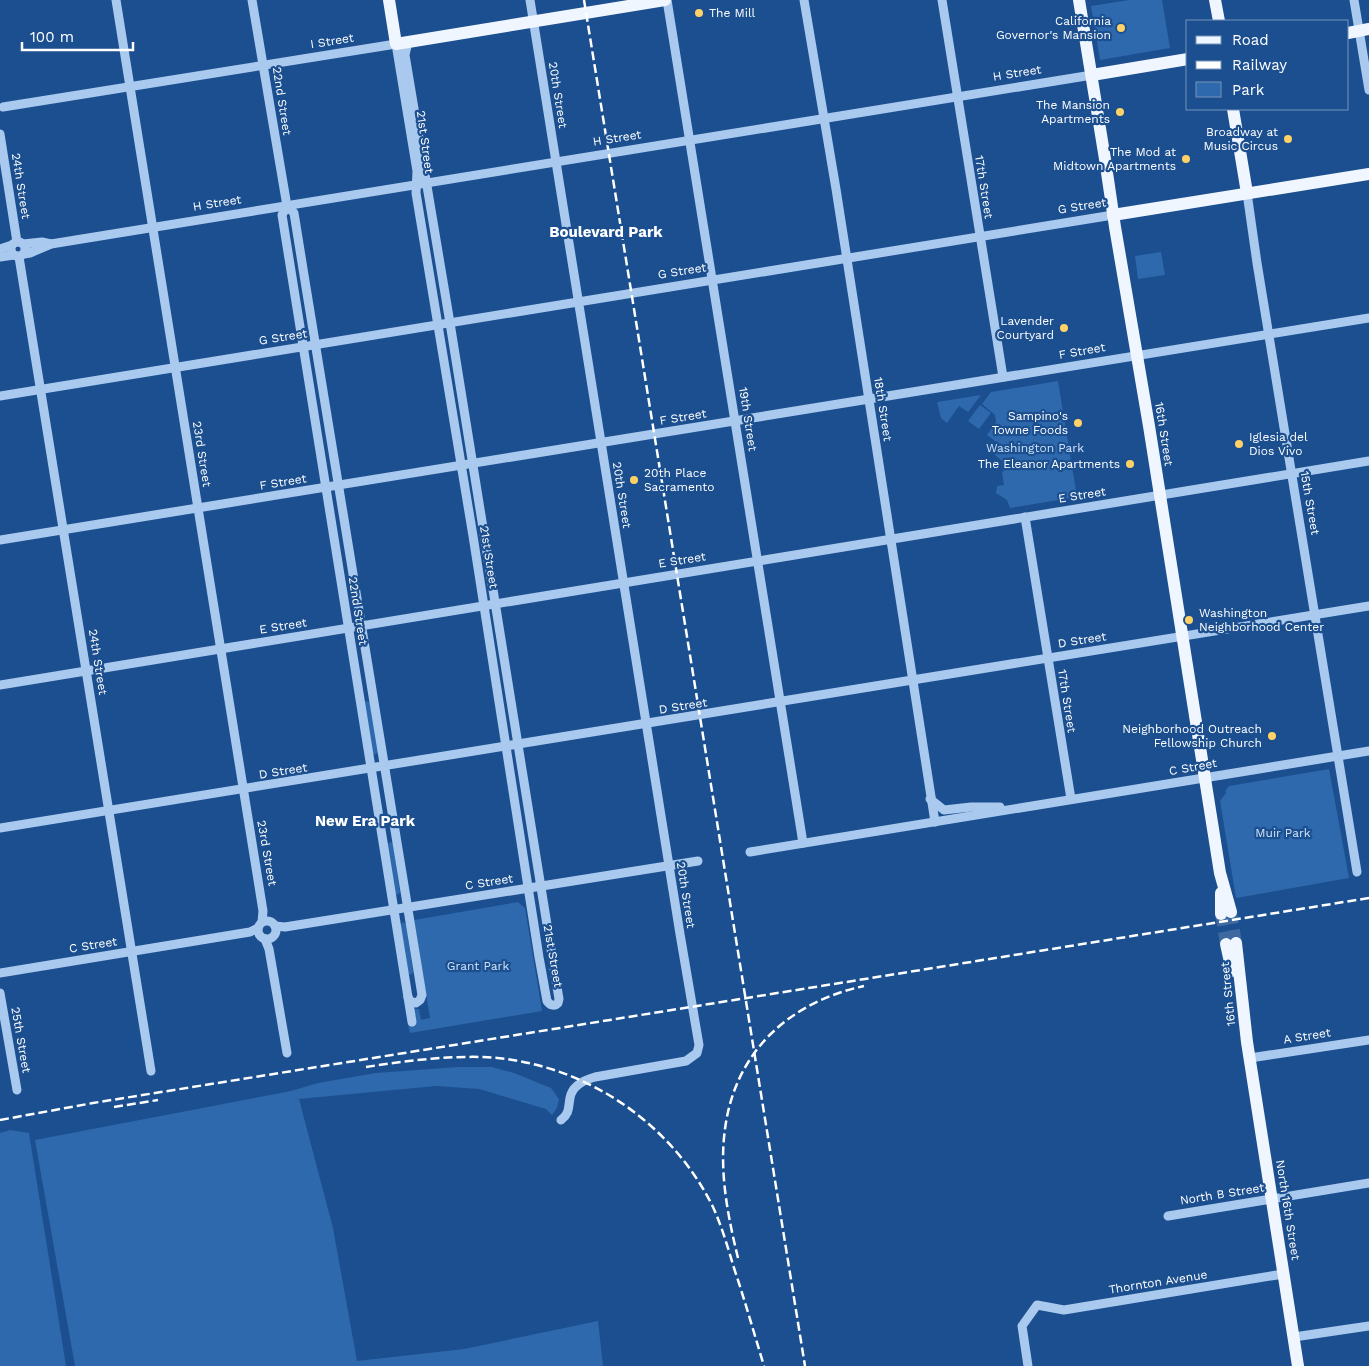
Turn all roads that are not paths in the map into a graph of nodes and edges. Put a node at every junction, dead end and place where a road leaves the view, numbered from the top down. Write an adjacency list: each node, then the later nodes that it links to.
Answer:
1 (116, 0): 18 (street, 23rd Street)
2 (252, 0): 16 (street, 22nd Street)
3 (388, 0): 14 (main road, 21st Street)
4 (530, 0): 12 (street, 20th Street)
5 (666, 0): 12 (main road, I Street); 25 (street, 19th Street)
6 (804, 0): 23 (street, 18th Street)
7 (942, 0): 20 (street, 17th Street)
8 (1079, 0): 17 (main road, 16th Street)
9 (1215, 0): 11 (main road)
10 (1354, 0): 13 (street)
11 (1218, 20)
12 (533, 21): 14 (main road, I Street); 26 (street, 20th Street)
13 (1359, 31): 19 (street)
14 (402, 43): 16 (street, I Street); 28 (street, 21st Street); 29 (street, 21st Street)
15 (1186, 59): 17 (main road, H Street)
16 (264, 65): 18 (street, I Street); 31 (street, 22nd Street)
17 (1092, 75): 20 (street, H Street); 32 (main road, 16th Street)
18 (130, 87): 21 (street, I Street); 33 (street, 23rd Street)
19 (1369, 90)
20 (957, 96): 23 (street, H Street); 34 (street, 17th Street)
21 (1, 108)
22 (1233, 110): 30 (main road, 15th Street)
23 (823, 119): 25 (street, H Street); 40 (street, 18th Street)
24 (0, 134): 35 (street, 24th Street)
25 (689, 141): 26 (street, H Street); 41 (street, 19th Street)
26 (556, 162): 28 (street, H Street); 42 (street, 20th Street)
27 (1369, 174): 30 (main road, G Street)
28 (427, 184): 29 (street, H Street); 44 (street, 21st Street)
29 (416, 185): 31 (street, H Street); 45 (street, 21st Street)
30 (1247, 193): 32 (main road, G Street); 46 (street, 15th Street)
31 (287, 206): 33 (street, H Street); 47 (street, 22nd Street); 48 (street, 22nd Street)
32 (1113, 215): 34 (street, G Street); 49 (main road, 16th Street)
33 (152, 228): 36 (street, H Street); 50 (street, 23rd Street)
34 (980, 237): 40 (street, G Street); 51 (street, 17th Street)
35 (17, 244): 36 (street, H Street); 37 (street, H Street); 38 (street); 38 (street)
36 (51, 244): 38 (street, H Street)
37 (0, 249)
38 (19, 255): 39 (street, H Street); 52 (street, 24th Street)
39 (0, 257)
40 (847, 259): 41 (street, G Street); 54 (street, 18th Street)
41 (712, 281): 42 (street, G Street); 55 (street, 19th Street)
42 (578, 302): 44 (street, G Street); 56 (street, 20th Street)
43 (1369, 318): 46 (street, F Street)
44 (450, 323): 45 (street, G Street); 58 (street, 21st Street)
45 (438, 325): 47 (street, G Street); 59 (street, 21st Street)
46 (1268, 334): 49 (street, F Street); 60 (street, 15th Street)
47 (316, 345): 48 (street, G Street); 61 (street, 22nd Street)
48 (303, 347): 50 (street, G Street); 62 (street, 22nd Street)
49 (1137, 355): 51 (street, F Street); 63 (main road, 16th Street)
50 (176, 368): 52 (street, G Street); 64 (street, 23rd Street)
51 (1003, 377): 54 (street, F Street)
52 (41, 390): 53 (street, G Street); 66 (street, 24th Street)
53 (0, 396)
54 (868, 399): 55 (street, F Street); 67 (street, 18th Street)
55 (735, 421): 56 (street, F Street); 69 (street, 19th Street)
56 (601, 443): 58 (street, F Street); 70 (street, 20th Street)
57 (1369, 461): 60 (street, E Street)
58 (472, 464): 59 (street, F Street); 71 (street, 21st Street)
59 (461, 465): 61 (street, F Street); 72 (street, 21st Street)
60 (1291, 474): 63 (street, E Street); 74 (street, 15th Street)
61 (339, 486): 62 (street, F Street); 75 (street, 22nd Street)
62 (326, 488): 64 (street, F Street); 76 (street, 22nd Street)
63 (1160, 495): 65 (street, E Street); 77 (main road, 16th Street)
64 (198, 508): 66 (street, F Street); 78 (street, 23rd Street)
65 (1025, 517): 67 (street, E Street); 79 (street, 17th Street)
66 (65, 530): 68 (street, F Street); 80 (street, 24th Street)
67 (891, 539): 69 (street, E Street); 81 (street, 18th Street)
68 (0, 540)
69 (757, 561): 70 (street, E Street); 83 (street, 19th Street)
70 (623, 583): 71 (street, E Street); 84 (street, 20th Street)
71 (496, 604): 72 (street, E Street); 85 (street, 21st Street)
72 (483, 606): 75 (street, E Street); 86 (street, 21st Street)
73 (1369, 606): 74 (street, D Street)
74 (1314, 615): 77 (street, D Street); 88 (street, 15th Street)
75 (361, 626): 76 (street, E Street); 89 (street, 22nd Street)
76 (348, 628): 78 (street, E Street); 90 (street, 22nd Street)
77 (1182, 637): 79 (street, D Street); 91 (main road, 16th Street)
78 (220, 649): 80 (street, E Street); 92 (street, 23rd Street)
79 (1048, 658): 81 (street, D Street); 94 (street, 17th Street)
80 (87, 672): 82 (street, E Street); 96 (street, 24th Street)
81 (914, 681): 83 (street, D Street); 93 (street, 18th Street)
82 (0, 685)
83 (780, 702): 84 (street, D Street); 99 (street, 19th Street)
84 (647, 724): 85 (street, D Street); 102 (street, 20th Street)
85 (518, 745): 86 (street, D Street); 104 (street, 21st Street)
86 (506, 747): 89 (street, D Street); 105 (street, 21st Street)
87 (1369, 750): 88 (street, C Street)
88 (1338, 756): 91 (street, C Street); 103 (street, 15th Street)
89 (384, 767): 90 (street, D Street); 106 (street, 22nd Street)
90 (371, 769): 92 (street, D Street); 107 (street, 22nd Street)
91 (1204, 778): 94 (street, C Street); 108 (main road, 16th Street)
92 (243, 790): 96 (street, D Street); 109 (street, 23rd Street)
93 (930, 798): 95 (street, C Street); 97 (street, 18th Street)
94 (1071, 799): 95 (street, C Street)
95 (1022, 808): 97 (street, C Street)
96 (109, 811): 98 (street, D Street); 111 (street, 24th Street)
97 (935, 822): 99 (street, C Street)
98 (0, 828)
99 (803, 843): 100 (street, C Street)
100 (750, 852)
101 (698, 860): 102 (street, C Street)
102 (669, 865): 104 (street, C Street); 123 (street, 20th Street)
103 (1357, 872)
104 (542, 886): 105 (street, C Street); 112 (street, 21st Street)
105 (528, 888): 106 (street, C Street); 113 (street, 21st Street)
106 (407, 908): 107 (street, C Street); 116 (street, 22nd Street)
107 (394, 910): 109 (street, C Street); 116 (street, 22nd Street)
108 (1226, 913)
109 (265, 930): 111 (street, C Street); 119 (street)
110 (1231, 944): 120 (main road, 16th Street)
111 (132, 952): 114 (street, C Street); 121 (street, 24th Street)
112 (552, 955): 113 (street); 113 (street, 21st Street)
113 (540, 957)
114 (0, 973)
115 (0, 993): 122 (street, 25th Street)
116 (408, 997): 117 (street, 22nd Street)
117 (412, 1022)
118 (1369, 1040): 120 (street, A Street)
119 (286, 1052)
120 (1250, 1058): 125 (main road, North 16th Street)
121 (151, 1071)
122 (17, 1090)
123 (561, 1120)
124 (1369, 1183): 125 (street, North B Street)
125 (1273, 1199): 126 (street, North B Street); 127 (main road, North 16th Street)
126 (1168, 1216)
127 (1283, 1274): 129 (main road, North 16th Street); 130 (street, Thornton Avenue)
128 (1369, 1326): 129 (street)
129 (1294, 1338): 131 (main road, North 16th Street)
130 (1028, 1366)
131 (1298, 1366)

